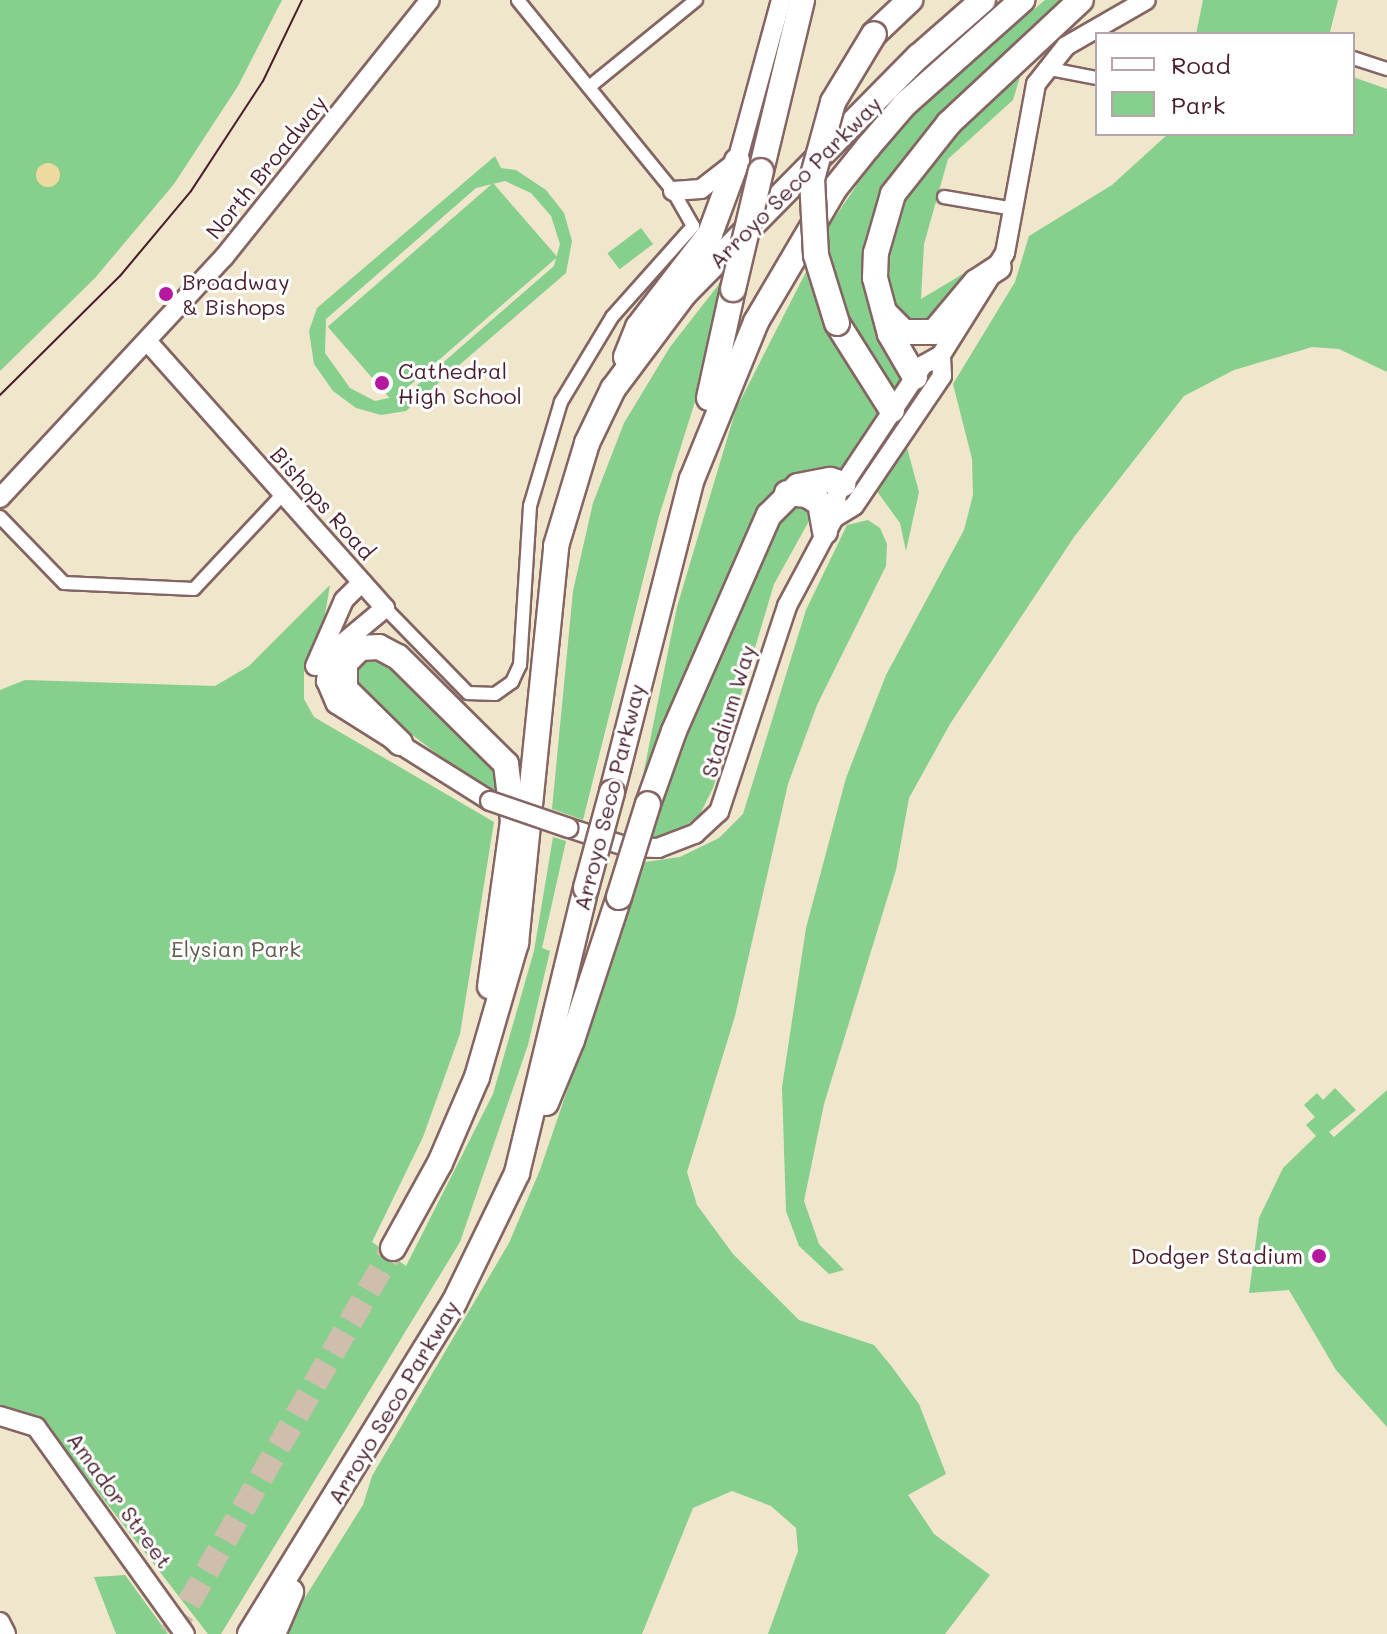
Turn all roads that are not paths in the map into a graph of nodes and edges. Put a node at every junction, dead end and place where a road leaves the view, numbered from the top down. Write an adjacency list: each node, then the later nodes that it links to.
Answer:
1 (430, 0): 22 (street, North Broadway)
2 (518, 0): 15 (street)
3 (696, 0): 15 (street)
4 (781, 0): 16 (street)
5 (802, 0): 27 (highway, bridge)
6 (910, 0): 26 (highway, bridge)
7 (983, 0): 25 (highway, Arroyo Seco Parkway)
8 (1022, 0): 27 (highway, Arroyo Seco Parkway)
9 (1081, 0): 21 (highway)
10 (1146, 0): 12 (street, Stadium Way)
11 (1355, 59): 13 (street)
12 (1045, 68): 14 (street); 19 (street, Stadium Way)
13 (1387, 69)
14 (1095, 78)
15 (589, 87): 17 (street)
16 (737, 161): 17 (street); 25 (highway)
17 (673, 191): 35 (street, Bishops Road)
18 (944, 197): 19 (street)
19 (1014, 209): 20 (street, Stadium Way)
20 (999, 267): 21 (highway); 23 (street, Stadium Way)
21 (882, 310): 24 (highway)
22 (147, 341): 30 (street, Bishops Road); 31 (street, North Broadway)
23 (941, 355): 24 (street, Stadium Way); 33 (street, Stadium Way)
24 (915, 377): 26 (street, Stadium Way)
25 (613, 389): 38 (highway, Arroyo Seco Parkway)
26 (892, 410): 28 (street, Stadium Way)
27 (692, 479): 39 (highway, Arroyo Seco Parkway, bridge)
28 (843, 484): 29 (highway); 33 (street, Stadium Way)
29 (787, 493): 33 (highway); 39 (highway, bridge)
30 (283, 494): 32 (street); 34 (street, Bishops Road)
31 (0, 498)
32 (0, 517)
33 (830, 525): 37 (street, Stadium Way, bridge)
34 (362, 582): 35 (street, Bishops Road); 37 (street, Stadium Way)
35 (385, 608): 36 (street, Stadium Way)
36 (400, 743): 37 (street, Stadium Way); 38 (highway)
37 (436, 769)
38 (477, 1077): 40 (highway, Arroyo Seco Parkway)
39 (524, 1156): 42 (highway, Arroyo Seco Parkway)
40 (393, 1248)
41 (0, 1416): 45 (street, Amador Street)
42 (314, 1534): 46 (highway, Arroyo Seco Parkway); 47 (highway)
43 (0, 1622): 44 (street)
44 (6, 1634)
45 (185, 1634)
46 (250, 1634)
47 (273, 1634)

